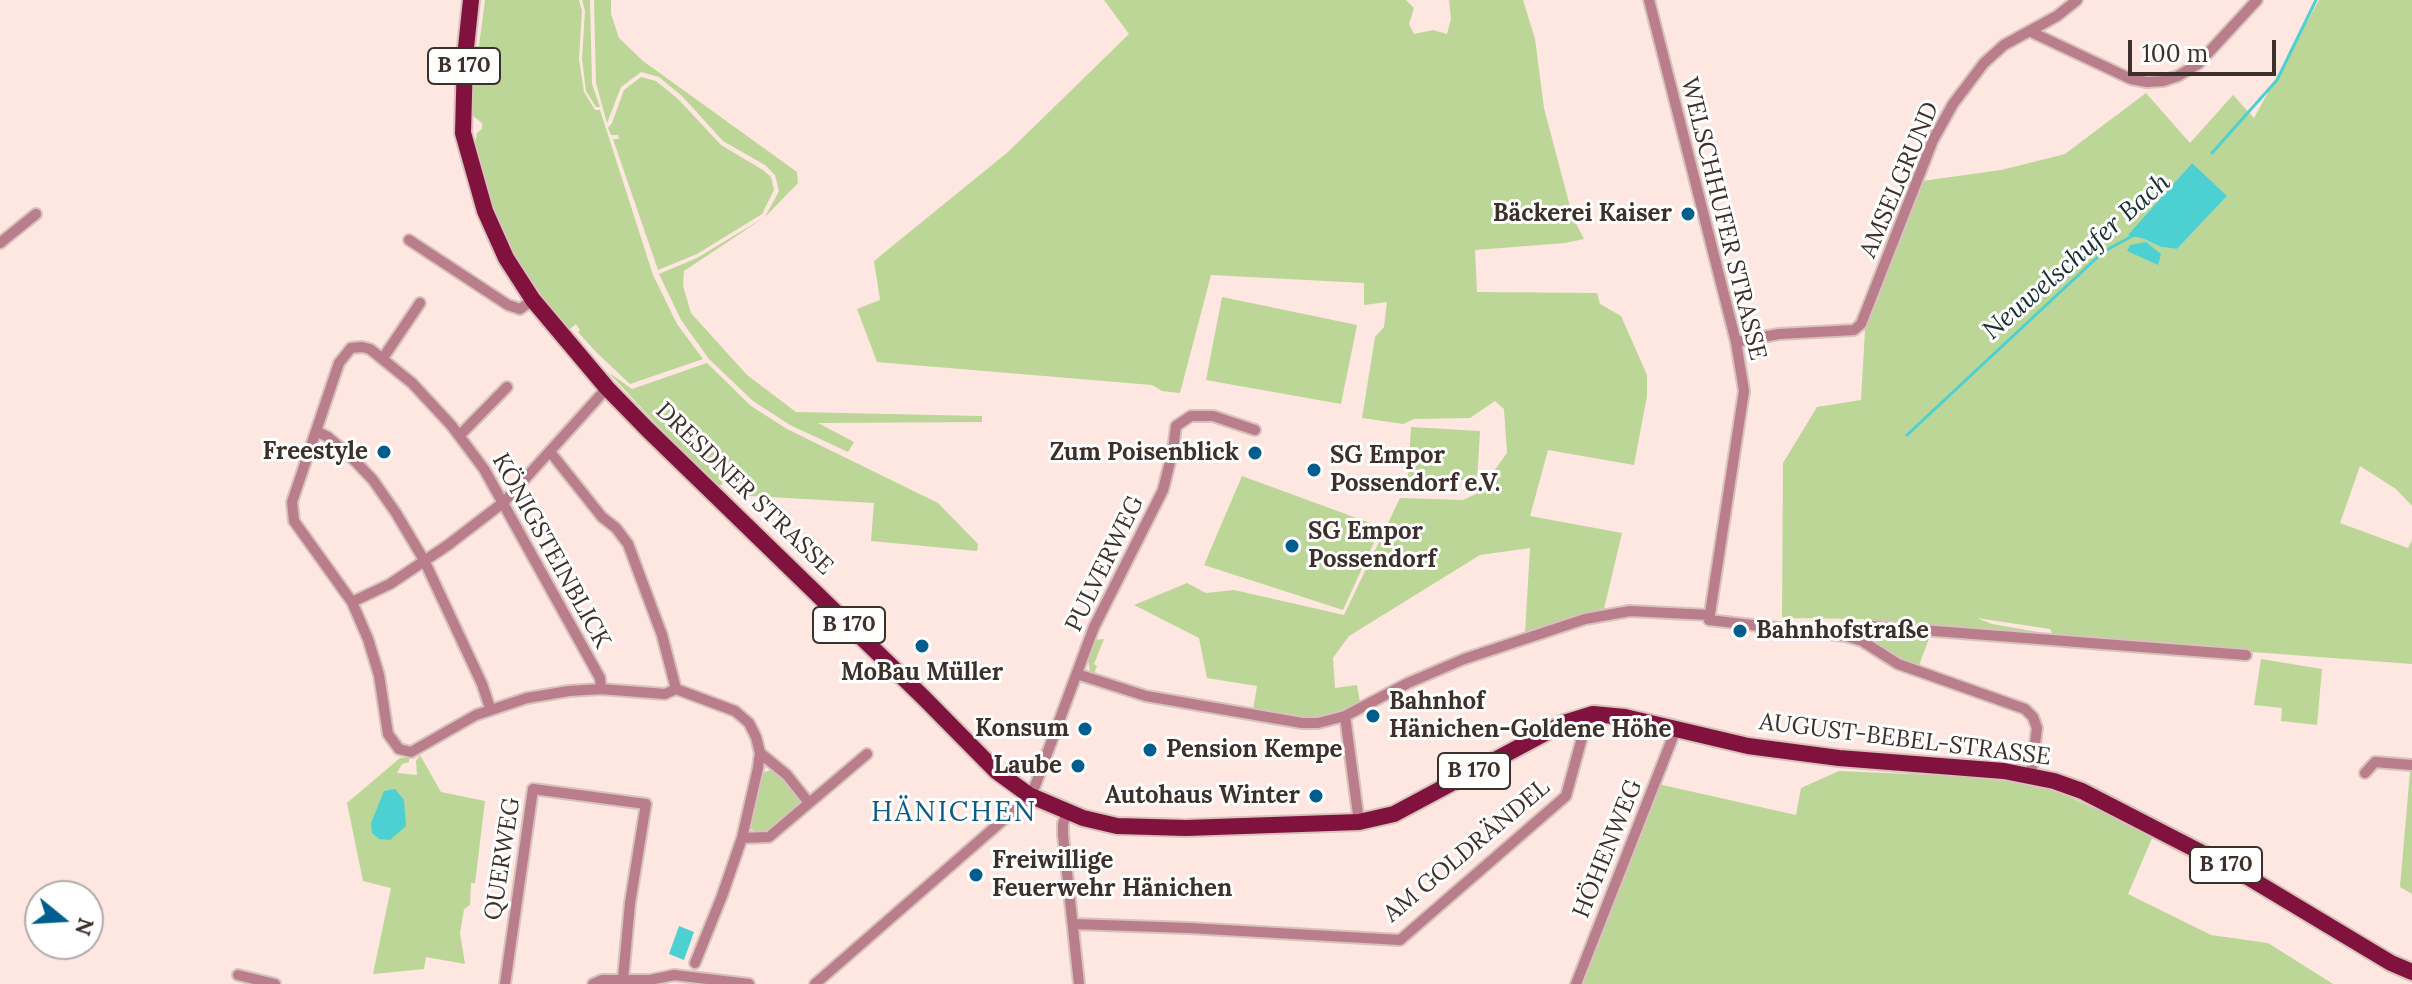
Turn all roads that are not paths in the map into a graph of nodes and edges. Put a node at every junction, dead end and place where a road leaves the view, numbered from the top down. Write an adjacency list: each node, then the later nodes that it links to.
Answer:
1 (471, 0): 9 (main road, DRESDNER STRASSE / B 170)
2 (1649, 0): 11 (street, WELSCHHUFER STRASSE)
3 (2077, 0): 5 (street)
4 (2257, 0): 5 (street)
5 (2029, 31): 11 (street, AMSELGRUND)
6 (36, 214): 8 (street)
7 (409, 240): 9 (street)
8 (0, 243)
9 (533, 300): 14 (main road, DRESDNER STRASSE / B 170)
10 (420, 303): 12 (street)
11 (1736, 342): 22 (street, WELSCHHUFER STRASSE)
12 (383, 358): 16 (street); 17 (street, KÖNIGSTEINBLICK)
13 (507, 387): 17 (street)
14 (607, 388): 18 (street); 37 (main road, DRESDNER STRASSE / B 170)
15 (1255, 430): 25 (street, PULVERWEG)
16 (316, 431): 20 (street); 21 (street)
17 (460, 435): 19 (street, KÖNIGSTEINBLICK)
18 (551, 453): 19 (street); 27 (street)
19 (504, 502): 20 (street); 26 (street, KÖNIGSTEINBLICK)
20 (424, 560): 21 (street); 28 (street)
21 (352, 602): 28 (street)
22 (1709, 615): 29 (street); 36 (street)
23 (1870, 626): 24 (street)
24 (2246, 655)
25 (1077, 674): 29 (street); 37 (street, PULVERWEG)
26 (601, 689): 27 (street); 28 (street)
27 (676, 689): 32 (street)
28 (490, 708)
29 (1345, 716): 40 (street)
30 (1588, 716): 31 (main road, AUGUST-BEBEL-STRASSE / B 170); 40 (main road, DRESDNER STRASSE / B 170); 42 (street, AM GOLDRÄNDEL)
31 (1676, 729): 36 (main road, AUGUST-BEBEL-STRASSE / B 170); 53 (street, HÖHENWEG)
32 (760, 753): 38 (street); 41 (street)
33 (867, 754): 38 (street)
34 (2412, 765): 35 (street)
35 (2365, 773)
36 (2031, 775): 44 (main road, AUGUST-BEBEL-STRASSE / B 170)
37 (1029, 795): 39 (main road, DRESDNER STRASSE / B 170); 51 (street)
38 (809, 803): 41 (street)
39 (1067, 812): 40 (main road, DRESDNER STRASSE / B 170); 42 (street)
40 (1359, 822)
41 (742, 838): 43 (street)
42 (1073, 924): 52 (street)
43 (695, 963)
44 (2412, 972)
45 (238, 975): 47 (street)
46 (623, 979): 48 (street, QUERWEG); 49 (street); 50 (street)
47 (275, 984)
48 (505, 984)
49 (593, 984)
50 (749, 984)
51 (815, 984)
52 (1079, 984)
53 (1576, 984)

